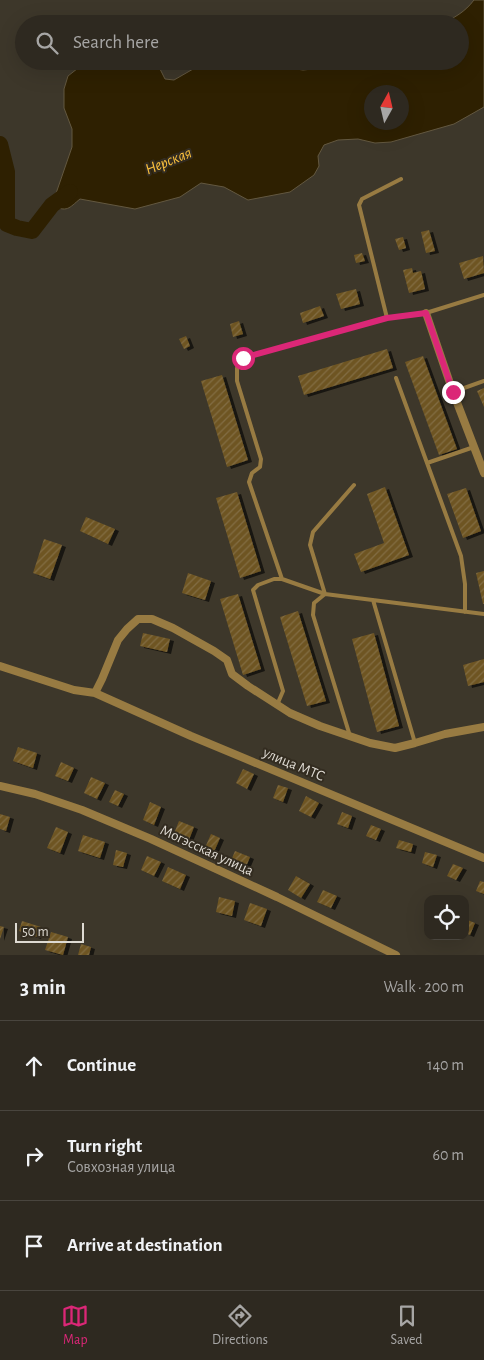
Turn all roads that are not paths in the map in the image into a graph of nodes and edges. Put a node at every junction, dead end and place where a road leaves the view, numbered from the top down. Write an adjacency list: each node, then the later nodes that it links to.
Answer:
1 (401, 180): 4 (lane)
2 (484, 295): 3 (lane)
3 (426, 313): 4 (lane); 7 (street)
4 (387, 318): 12 (lane)
5 (396, 378): 9 (lane)
6 (484, 380): 7 (lane)
7 (453, 392): 8 (street)
8 (474, 446): 9 (lane); 10 (street)
9 (427, 463): 15 (lane)
10 (484, 473)
11 (354, 485): 13 (lane)
12 (282, 580): 13 (lane); 19 (lane)
13 (325, 594): 14 (lane); 21 (lane)
14 (373, 600): 15 (lane); 22 (lane)
15 (465, 612): 16 (lane)
16 (484, 614)
17 (0, 666): 18 (street, улица МТС)
18 (94, 693): 19 (street); 24 (street, улица МТС)
19 (277, 705): 21 (street)
20 (484, 727): 22 (street)
21 (350, 736): 22 (street)
22 (415, 743)
23 (0, 786): 25 (street, Могэсская улица)
24 (484, 858)
25 (396, 955)

